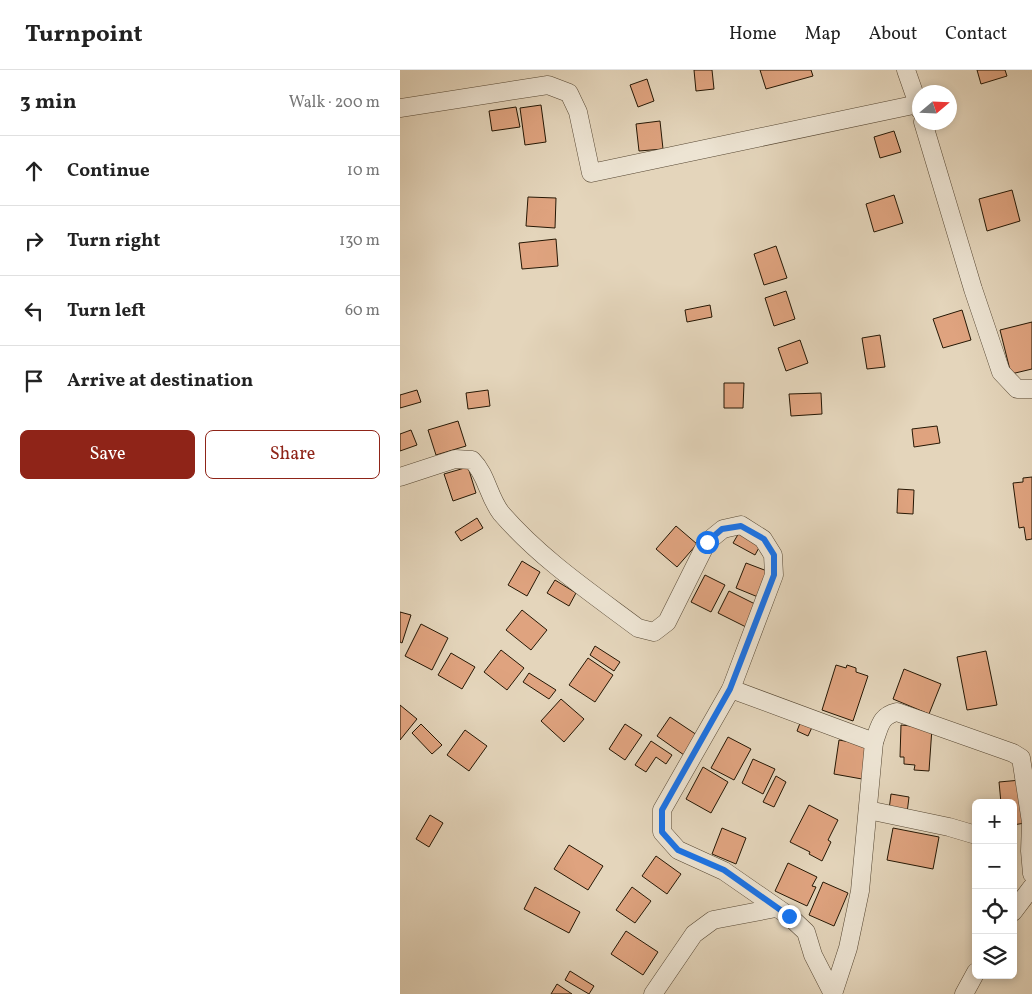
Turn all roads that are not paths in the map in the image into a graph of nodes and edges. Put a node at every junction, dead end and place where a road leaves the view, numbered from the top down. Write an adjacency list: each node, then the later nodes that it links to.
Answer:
1 (906, 70): 2 (street)
2 (912, 87)
3 (400, 108): 4 (street)
4 (912, 108)
5 (925, 130): 6 (street)
6 (1032, 390)
7 (400, 477): 8 (street)
8 (730, 689): 9 (street); 16 (street)
9 (874, 742): 10 (street); 12 (street)
10 (868, 810): 11 (street); 19 (street)
11 (972, 834)
12 (1021, 848): 13 (street)
13 (1032, 874)
14 (1032, 887): 15 (street)
15 (1017, 907)
16 (776, 908): 18 (street); 19 (street)
17 (972, 979): 20 (street)
18 (653, 994)
19 (833, 994)
20 (964, 994)

